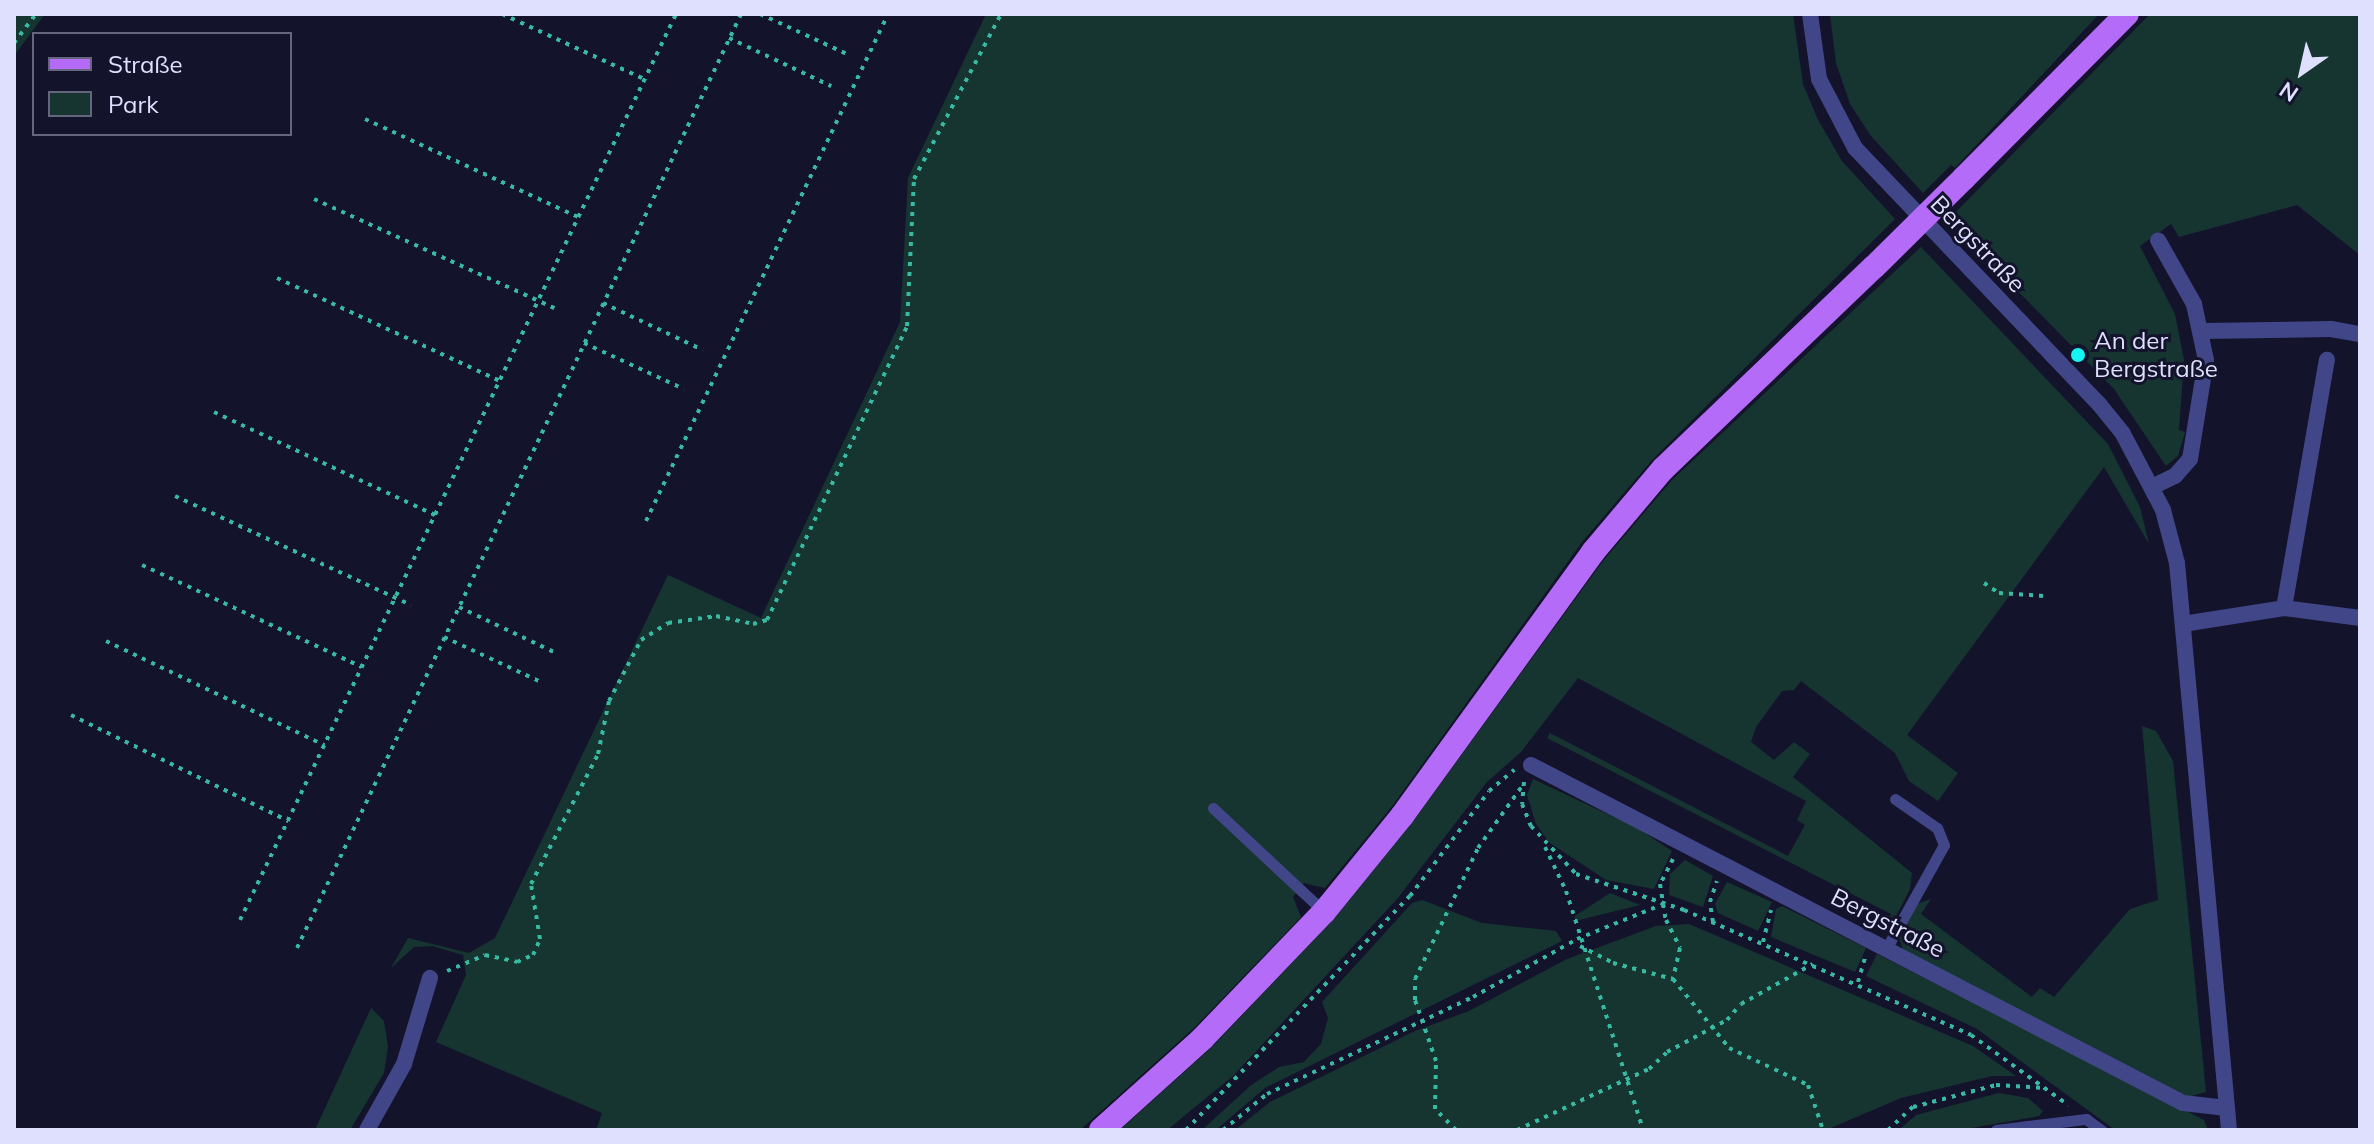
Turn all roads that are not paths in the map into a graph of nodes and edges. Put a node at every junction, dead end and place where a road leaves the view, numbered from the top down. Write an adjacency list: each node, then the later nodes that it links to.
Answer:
1 (1810, 14): 7 (street, Bergstraße)
2 (2127, 14): 14 (main road, bridge)
3 (2158, 240): 4 (street)
4 (2203, 331): 5 (street); 7 (street)
5 (2360, 334)
6 (2327, 360): 8 (street)
7 (2152, 487): 10 (street, Bergstraße)
8 (2284, 608): 9 (street); 10 (street)
9 (2360, 618)
10 (2183, 624): 17 (street, Bergstraße)
11 (1531, 765): 15 (street, Bergstraße)
12 (1895, 799): 15 (lane)
13 (1213, 808): 14 (lane)
14 (1324, 912): 19 (main road)
15 (1881, 947): 17 (street, Bergstraße)
16 (430, 978): 18 (street)
17 (2227, 1108): 22 (street, Bergstraße)
18 (367, 1130)
19 (1101, 1130)
20 (1996, 1130): 21 (lane)
21 (2101, 1130)
22 (2229, 1130)

